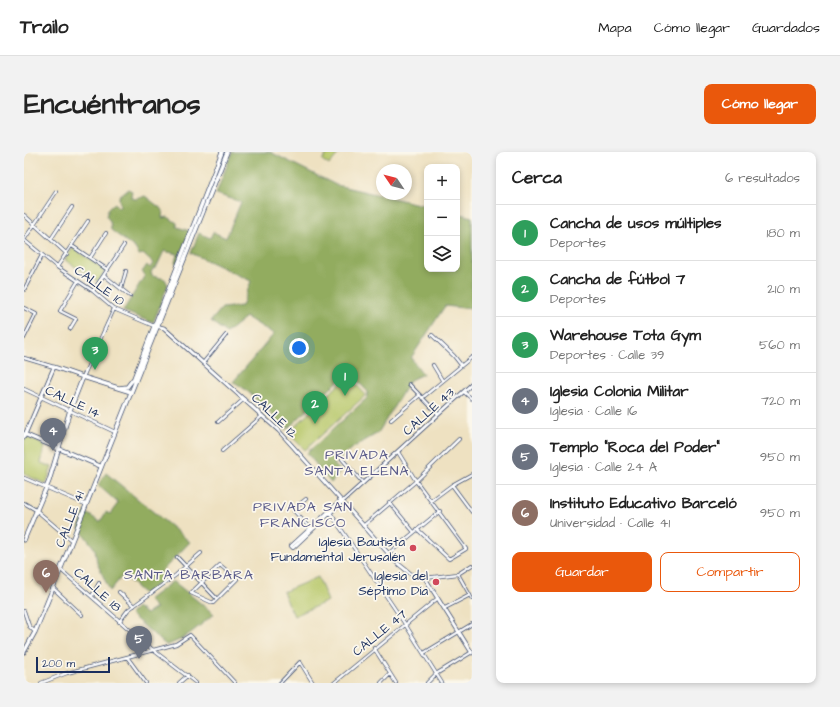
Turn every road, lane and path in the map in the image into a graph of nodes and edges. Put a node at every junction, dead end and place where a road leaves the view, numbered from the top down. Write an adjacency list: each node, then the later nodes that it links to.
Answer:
1 (222, 152): 21 (main road)
2 (227, 152): 22 (main road)
3 (56, 192): 7 (street)
4 (72, 207): 9 (street)
5 (24, 215): 7 (street)
6 (88, 221): 12 (street)
7 (35, 225): 9 (street); 10 (street)
8 (106, 233): 15 (street)
9 (51, 239): 13 (street)
10 (24, 240): 14 (street, CALLE 10)
11 (124, 245): 17 (street)
12 (72, 246): 13 (street); 15 (street)
13 (67, 254): 16 (street)
14 (42, 255): 16 (street, CALLE 10); 24 (street)
15 (90, 258): 17 (street)
16 (57, 268): 20 (street, CALLE 10)
17 (108, 270): 19 (street)
18 (126, 271): 23 (street)
19 (105, 276): 23 (street); 25 (street)
20 (78, 281): 25 (street, CALLE 10); 30 (street)
21 (171, 281): 22 (main road); 29 (main road)
22 (176, 283): 29 (main road)
23 (121, 289): 26 (street)
24 (24, 290)
25 (93, 291): 28 (street, CALLE 10)
26 (130, 296)
27 (24, 308): 33 (street)
28 (114, 309): 29 (street, CALLE 10); 40 (street)
29 (156, 326): 36 (street, CALLE 12); 44 (main road); 46 (main road, CALLE 41)
30 (70, 329)
31 (226, 335): 36 (street)
32 (432, 335): 38 (street)
33 (24, 338)
34 (472, 357): 38 (street)
35 (24, 358): 39 (street)
36 (203, 363): 51 (street, CALLE 12)
37 (433, 364): 41 (street)
38 (461, 365): 41 (street)
39 (54, 367): 40 (street); 49 (street)
40 (83, 377): 44 (main road); 53 (main road)
41 (442, 380): 48 (street)
42 (409, 384): 48 (street)
43 (472, 384): 47 (street, CALLE 43)
44 (120, 388): 46 (main road); 52 (main road)
45 (24, 389): 49 (street, CALLE 14)
46 (131, 392): 52 (main road, CALLE 41)
47 (464, 392): 50 (street); 54 (street, CALLE 43)
48 (421, 396): 54 (street); 56 (street)
49 (40, 397): 53 (street, CALLE 14); 59 (street)
50 (472, 398)
51 (244, 399): 55 (street, CALLE 12); 57 (street)
52 (126, 404): 58 (main road, CALLE 41)
53 (70, 410): 58 (street, CALLE 14); 61 (main road)
54 (438, 414): 63 (street, CALLE 43)
55 (263, 415): 62 (street); 74 (street, CALLE 12)
56 (391, 420)
57 (218, 422)
58 (115, 432): 65 (main road, CALLE 41)
59 (24, 435): 61 (main road)
60 (459, 439): 68 (street)
61 (59, 449): 65 (main road); 71 (main road)
62 (222, 451)
63 (398, 452): 68 (street); 69 (street, CALLE 43)
64 (342, 458): 69 (street)
65 (100, 466): 77 (main road, CALLE 41)
66 (472, 474): 70 (street)
67 (24, 478): 71 (street)
68 (416, 480): 73 (street); 75 (street)
69 (363, 483): 74 (street, CALLE 43)
70 (452, 485): 73 (street); 80 (street)
71 (46, 488): 77 (street); 78 (main road)
72 (306, 499): 84 (street)
73 (432, 500): 79 (street)
74 (342, 501): 81 (street); 82 (street, CALLE 12)
75 (389, 502): 82 (street); 86 (street)
76 (24, 503): 78 (street)
77 (85, 504): 88 (main road, CALLE 41)
78 (36, 510): 83 (main road); 88 (street)
79 (440, 511): 85 (street); 85 (street)
80 (472, 512)
81 (329, 513): 84 (street); 111 (street)
82 (363, 526): 90 (street, CALLE 12)
83 (26, 529): 87 (main road)
84 (310, 529): 84 (street)
85 (417, 529): 86 (street)
86 (413, 531): 90 (street)
87 (24, 540)
88 (71, 540): 94 (main road, CALLE 41)
89 (201, 553): 93 (street)
90 (388, 554): 96 (street, CALLE 12)
91 (177, 557): 93 (street)
92 (472, 566): 95 (street)
93 (186, 567): 98 (street); 106 (street)
94 (60, 569): 99 (main road, CALLE 41); 102 (street, CALLE 18)
95 (458, 574): 96 (street, CALLE 12); 101 (street)
96 (425, 578): 103 (street)
97 (99, 582): 102 (street)
98 (202, 583): 104 (street); 104 (street); 104 (street)
99 (53, 588): 109 (street); 113 (main road, CALLE 41)
100 (119, 592): 106 (street)
101 (470, 594): 105 (street); 107 (street)
102 (92, 597): 110 (street, CALLE 18)
103 (438, 598): 107 (street); 111 (street, CALLE 47)
104 (218, 599)
105 (472, 599)
106 (134, 606): 110 (street)
107 (445, 608): 114 (street)
108 (24, 610): 113 (street)
109 (82, 615)
110 (120, 622): 116 (street, CALLE 18)
111 (405, 624): 115 (street, CALLE 47); 119 (street)
112 (472, 624): 114 (street)
113 (35, 632): 117 (main road, CALLE 41)
114 (459, 632): 118 (street); 119 (street)
115 (374, 648): 123 (street); 132 (street, CALLE 47)
116 (153, 650): 120 (street); 122 (street, CALLE 18); 129 (street)
117 (24, 652)
118 (472, 652): 121 (street)
119 (424, 653): 121 (street)
120 (127, 657): 124 (street); 126 (street)
121 (436, 674): 135 (street); 136 (street)
122 (188, 675): 127 (street); 128 (street, CALLE 18)
123 (389, 675): 133 (street); 134 (street)
124 (48, 682): 125 (street)
125 (40, 683)
126 (146, 683)
127 (179, 683)
128 (196, 683)
129 (235, 683)
130 (280, 683): 131 (street)
131 (314, 683)
132 (334, 683)
133 (381, 683)
134 (396, 683)
135 (427, 683)
136 (442, 683)

